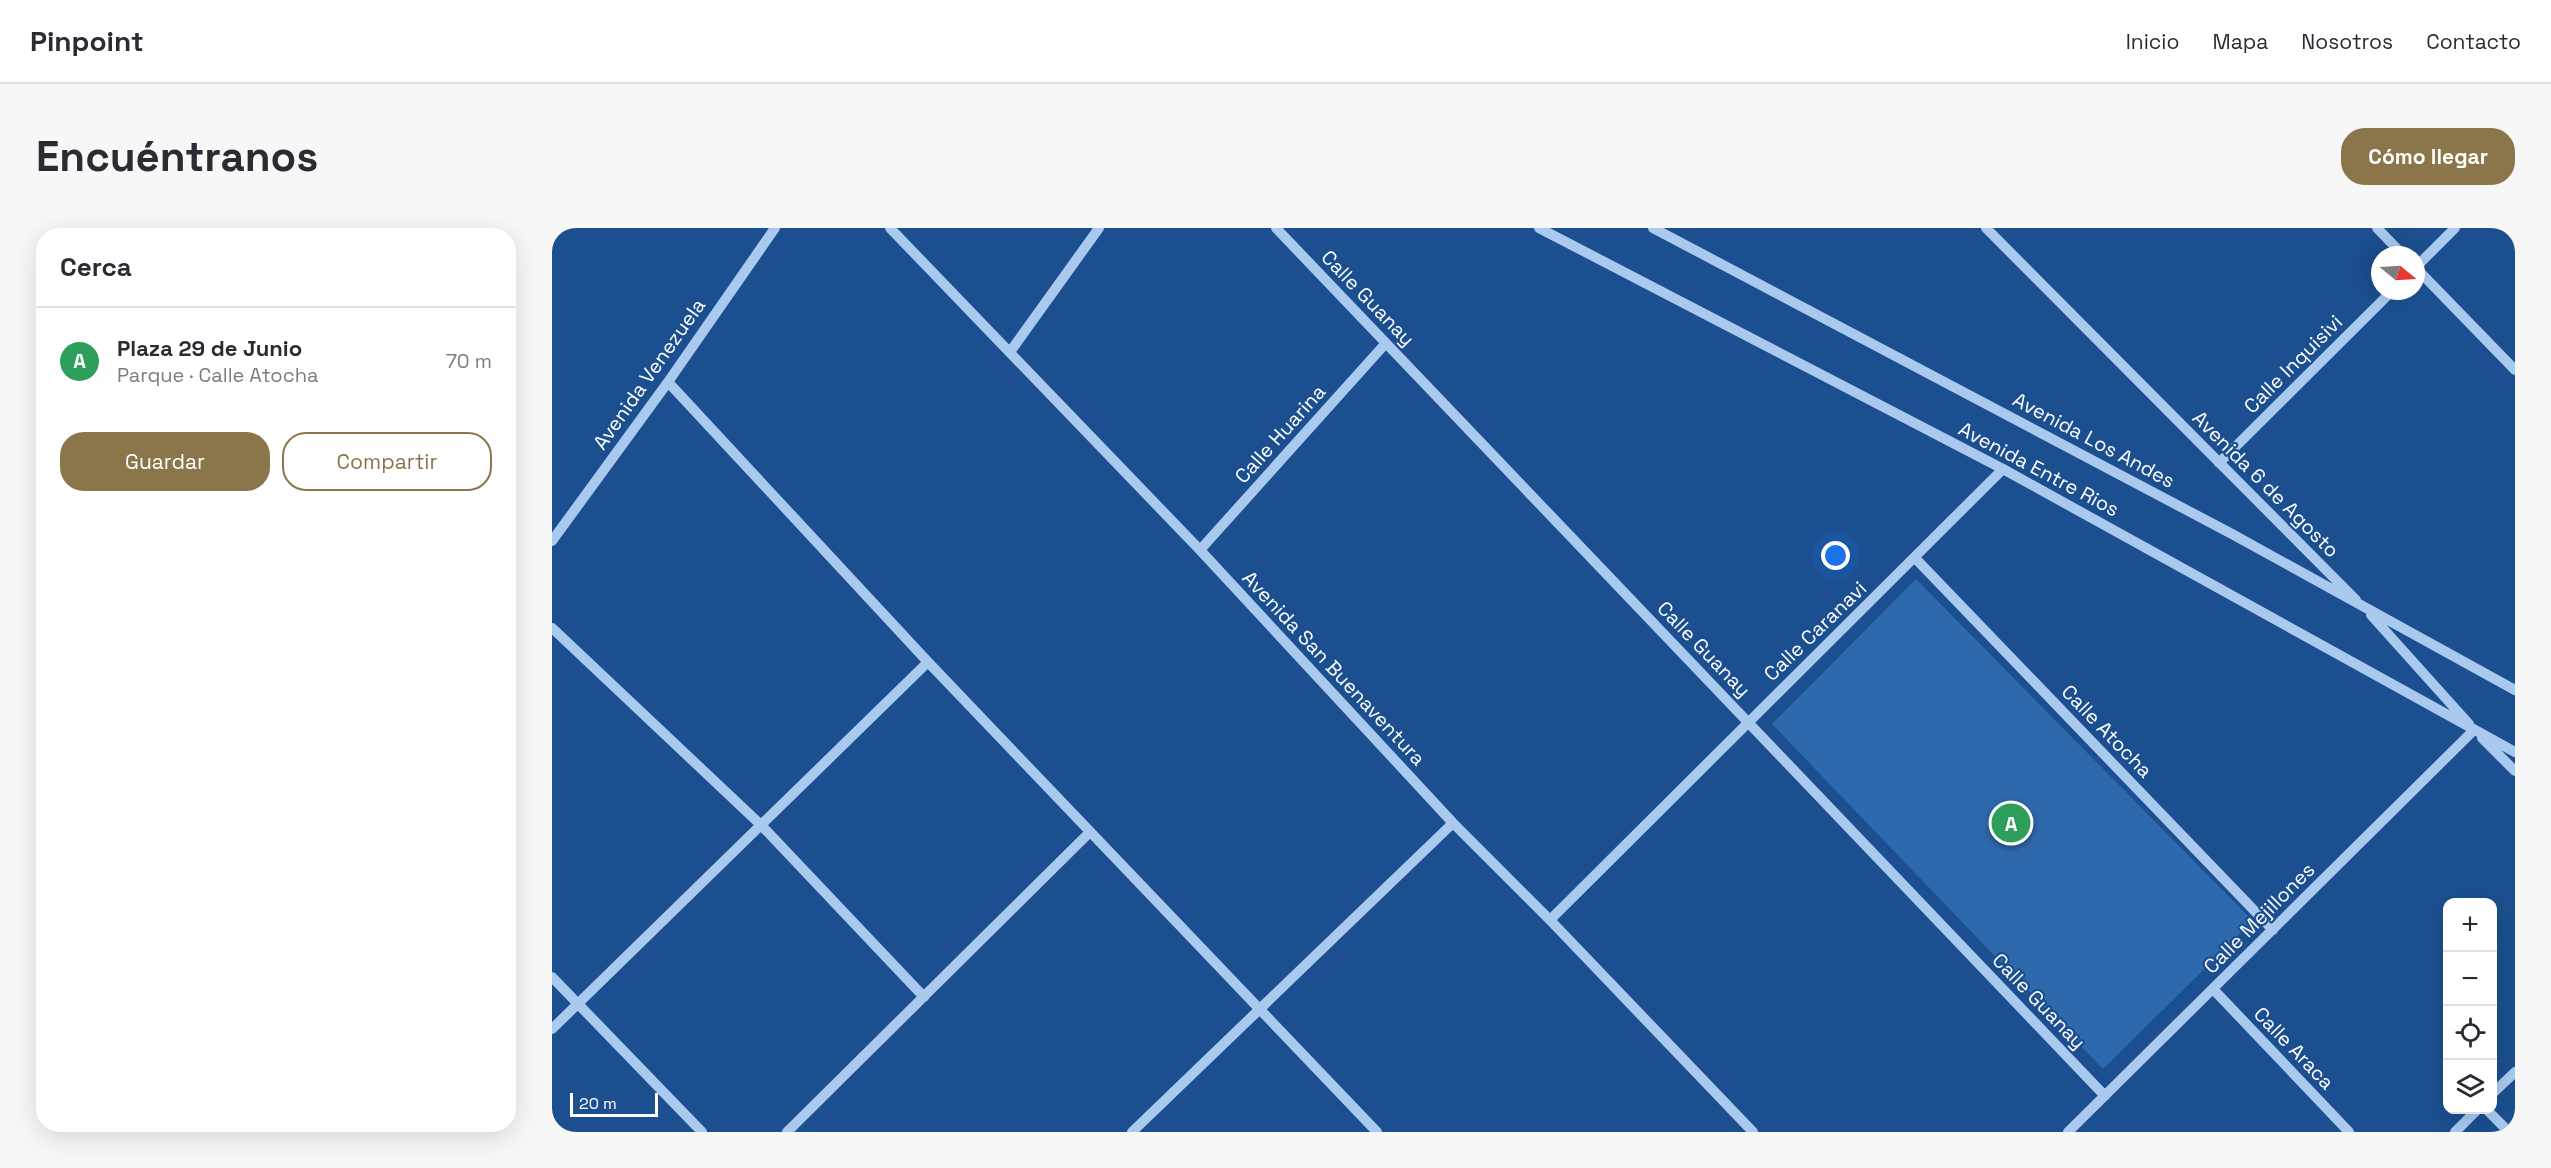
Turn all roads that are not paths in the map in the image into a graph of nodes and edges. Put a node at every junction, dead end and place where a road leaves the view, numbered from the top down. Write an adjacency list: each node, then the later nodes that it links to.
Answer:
1 (775, 228): 17 (street, Avenida Venezuela)
2 (890, 228): 15 (street, Avenida San Buenaventura)
3 (1099, 228): 15 (street)
4 (1276, 228): 14 (street, Calle Guanay)
5 (1539, 228): 19 (street, Avenida Entre Rios)
6 (1653, 228): 23 (street, Avenida Los Andes)
7 (1986, 228): 18 (street, Avenida 6 de Agosto)
8 (2377, 228): 10 (street)
9 (2455, 228): 11 (street)
10 (2394, 246)
11 (2425, 259)
12 (2425, 277): 16 (street)
13 (2383, 300): 18 (street, Calle Inquisivi)
14 (1386, 343): 21 (street, Calle Huarina); 27 (street, Calle Guanay)
15 (1010, 352): 21 (street, Avenida San Buenaventura)
16 (2515, 370)
17 (668, 382): 20 (street, Avenida Venezuela); 25 (street)
18 (2219, 463): 23 (street, Avenida 6 de Agosto)
19 (2003, 469): 22 (street, Calle Caranavi); 28 (street, Avenida Entre Rios)
20 (552, 541)
21 (1200, 550): 31 (street, Avenida San Buenaventura)
22 (1915, 558): 27 (street, Calle Caranavi); 35 (street, Calle Atocha)
23 (2366, 609): 26 (street, Avenida Los Andes); 28 (street, Avenida 6 de Agosto)
24 (552, 628): 32 (street)
25 (928, 662): 32 (street); 33 (street)
26 (2515, 690)
27 (1748, 722): 34 (street, Calle Caranavi); 44 (street, Calle Guanay)
28 (2474, 730): 29 (street, Avenida Entre Rios); 30 (street, Avenida 6 de Agosto); 35 (street, Calle Mejillones)
29 (2515, 752)
30 (2515, 771)
31 (1453, 823): 34 (street, Avenida San Buenaventura); 40 (street)
32 (761, 825): 38 (street); 39 (street)
33 (1090, 832): 38 (street); 40 (street)
34 (1550, 920): 51 (street, Avenida San Buenaventura)
35 (2273, 930): 37 (street, Calle Mejillones)
36 (552, 977): 39 (street)
37 (2213, 989): 44 (street, Calle Mejillones); 53 (street, Calle Araca)
38 (924, 997): 48 (street)
39 (577, 1004): 41 (street); 47 (street)
40 (1260, 1009): 49 (street); 50 (street)
41 (552, 1029)
42 (2515, 1072): 43 (street)
43 (2497, 1090)
44 (2105, 1096): 52 (street, Calle Mejillones)
45 (2473, 1114): 54 (street)
46 (2491, 1114): 55 (street)
47 (702, 1132)
48 (787, 1132)
49 (1132, 1132)
50 (1377, 1132)
51 (1753, 1132)
52 (2068, 1132)
53 (2349, 1132)
54 (2455, 1132)
55 (2509, 1132)

